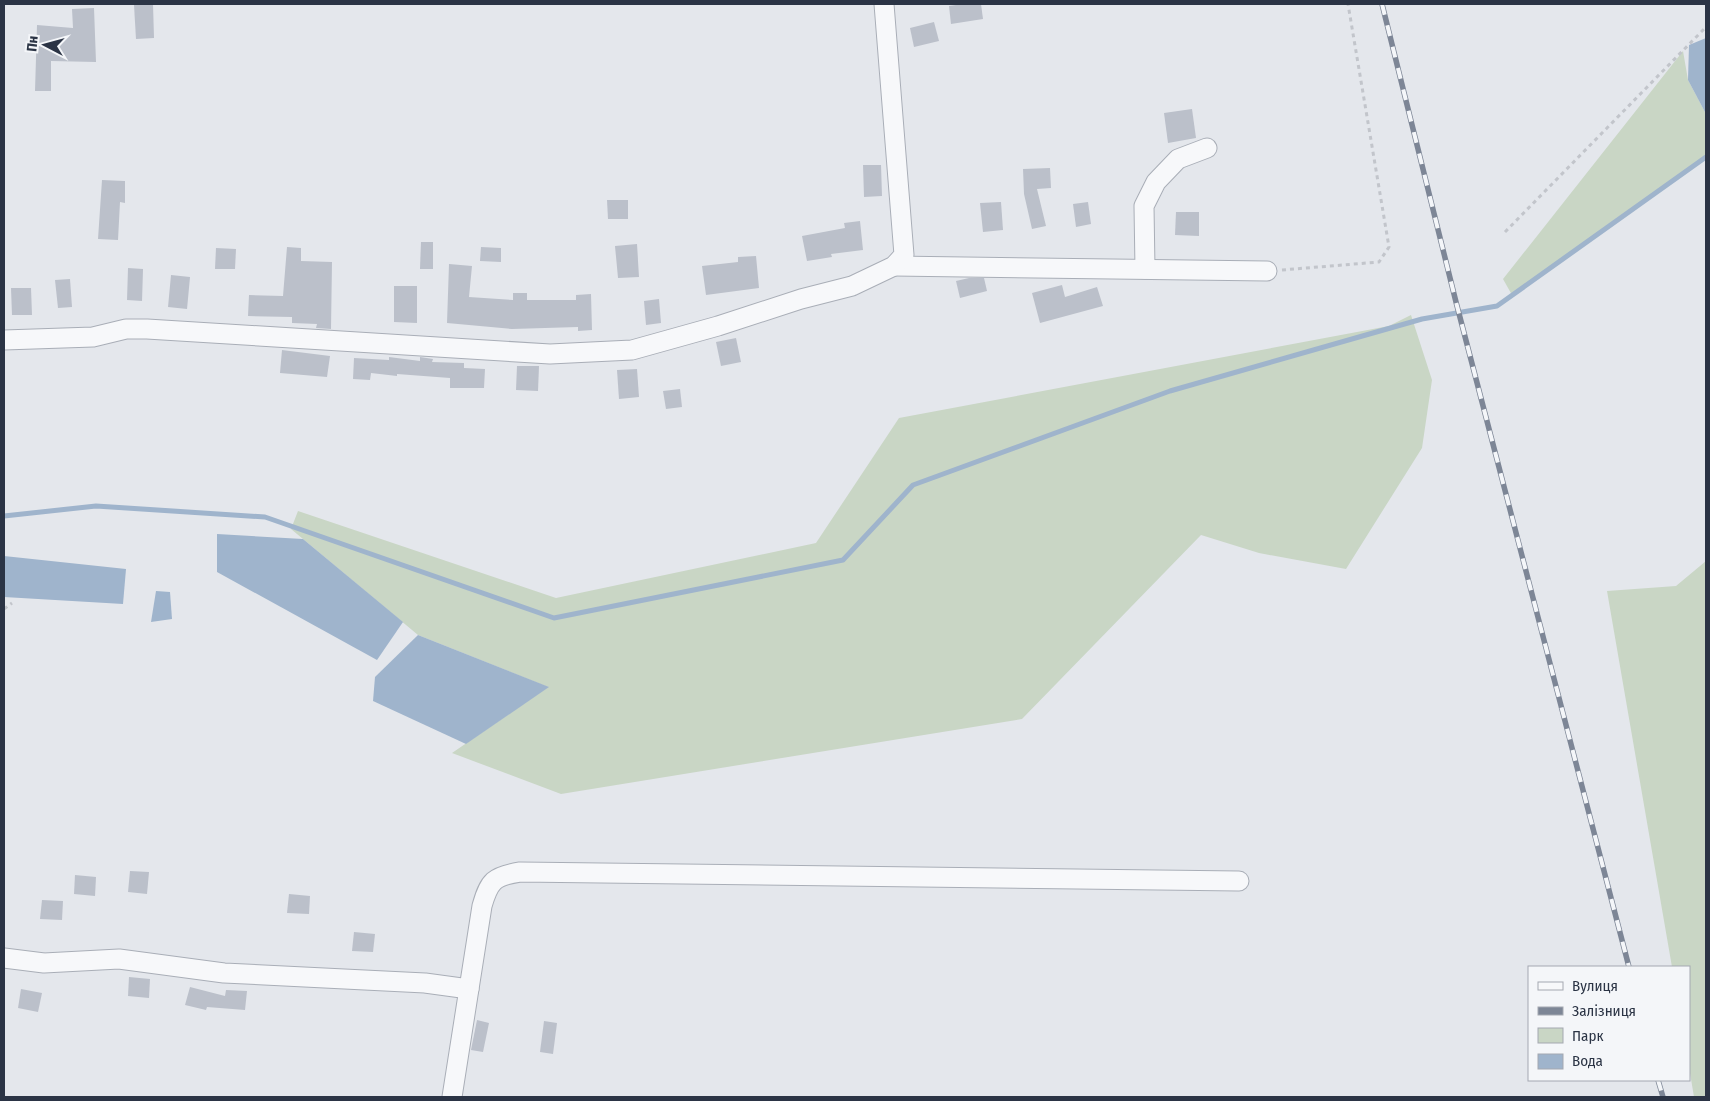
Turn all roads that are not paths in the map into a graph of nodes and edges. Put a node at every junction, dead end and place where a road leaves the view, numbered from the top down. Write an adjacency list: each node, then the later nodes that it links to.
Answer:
1 (884, 4): 3 (street)
2 (1207, 148): 4 (street)
3 (894, 266): 4 (street); 6 (street)
4 (1145, 269): 5 (street)
5 (1267, 271)
6 (4, 340)
7 (1239, 881): 9 (street)
8 (4, 958): 9 (street)
9 (469, 989): 10 (street)
10 (452, 1097)

